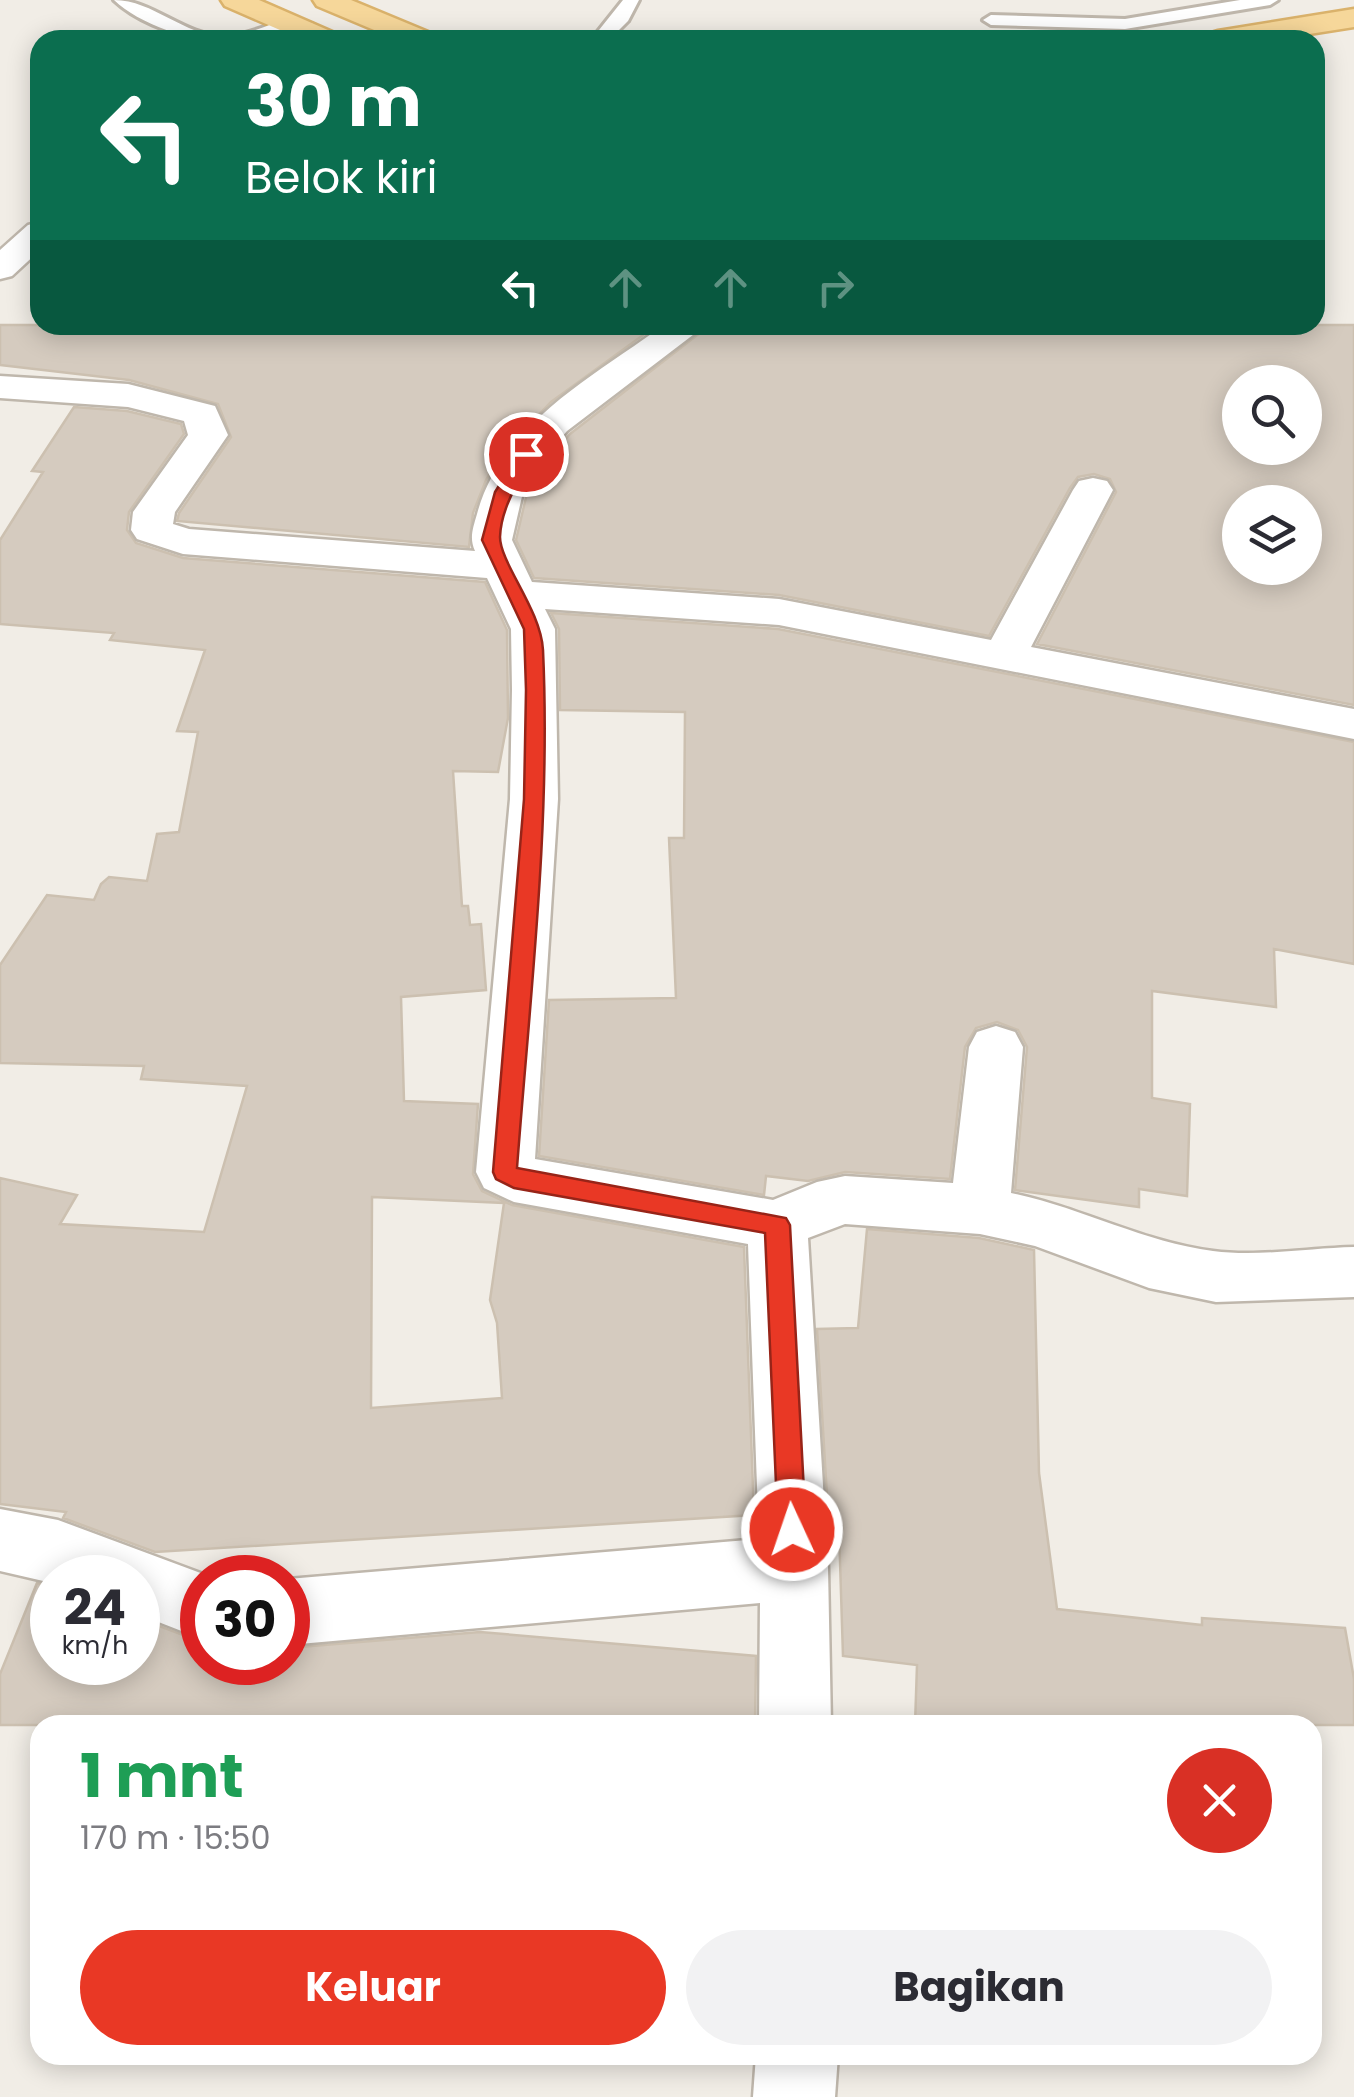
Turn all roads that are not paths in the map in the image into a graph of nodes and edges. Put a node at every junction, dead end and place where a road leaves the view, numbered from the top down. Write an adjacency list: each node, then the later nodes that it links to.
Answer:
1 (122, 0): 7 (lane)
2 (235, 0): 8 (main road)
3 (327, 0): 9 (main road)
4 (631, 0): 10 (lane)
5 (1270, 0): 11 (lane)
6 (1354, 18): 12 (main road)
7 (177, 30)
8 (292, 30)
9 (399, 30)
10 (610, 30)
11 (1003, 30)
12 (1280, 30)
13 (1354, 46): 14 (main road)
14 (1325, 50)
15 (30, 241): 16 (street)
16 (0, 269)
17 (674, 335): 20 (street)
18 (0, 386): 20 (street)
19 (1093, 490): 21 (street)
20 (510, 580): 21 (street); 25 (street)
21 (1005, 655): 22 (street)
22 (1354, 724)
23 (996, 1047): 24 (street)
24 (980, 1210): 25 (street); 26 (street)
25 (777, 1225): 29 (street)
26 (1354, 1272)
27 (0, 1540): 28 (street)
28 (66, 1555)
29 (794, 1568): 30 (street); 31 (street)
30 (310, 1610)
31 (795, 1715)
32 (796, 2065): 33 (street)
33 (794, 2097)

